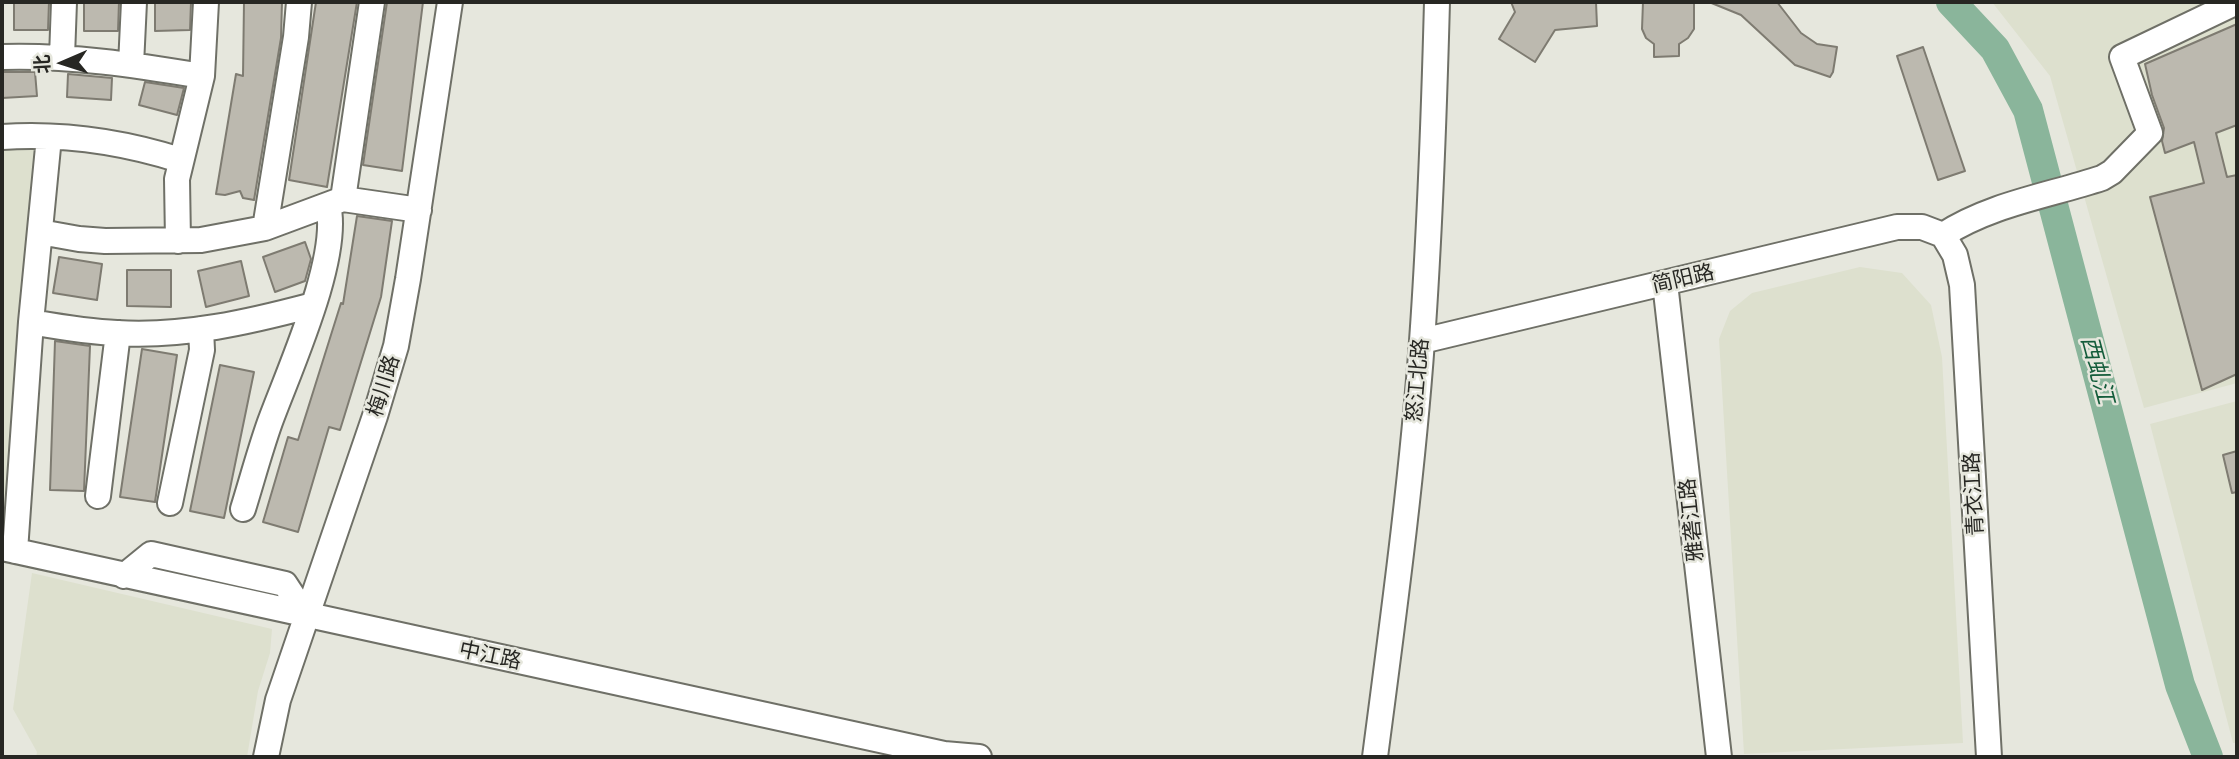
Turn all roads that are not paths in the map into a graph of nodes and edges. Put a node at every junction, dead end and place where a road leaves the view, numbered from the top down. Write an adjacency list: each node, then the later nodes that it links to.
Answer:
1 (64, 2): 10 (street)
2 (134, 2): 11 (street)
3 (206, 2): 12 (street)
4 (299, 2): 18 (street)
5 (372, 2): 16 (street)
6 (450, 2): 17 (street, 梅川路)
7 (1437, 2): 27 (street, 怒江北路)
8 (2237, 2): 20 (street)
9 (2, 57): 10 (street)
10 (62, 57): 11 (street)
11 (131, 65): 12 (street)
12 (202, 76): 15 (street)
13 (2, 137): 14 (street)
14 (49, 137): 15 (street); 19 (street)
15 (180, 160): 21 (street)
16 (335, 202): 17 (street); 18 (street); 23 (street)
17 (419, 210): 32 (street, 梅川路)
18 (265, 228): 21 (street)
19 (40, 232): 21 (street); 24 (street)
20 (1943, 235): 22 (street, 简阳路); 37 (street, 青衣江路)
21 (177, 241)
22 (1665, 283): 27 (street, 简阳路); 36 (street, 雅砻江路)
23 (313, 305): 25 (street); 30 (street)
24 (32, 322): 26 (street); 31 (street)
25 (201, 329): 26 (street); 29 (street)
26 (118, 333): 28 (street)
27 (1422, 341): 35 (street, 怒江北路)
28 (99, 496)
29 (170, 503)
30 (243, 509)
31 (8, 550): 32 (street, 中江路)
32 (306, 616): 33 (street, 梅川路); 34 (street, 中江路)
33 (266, 757)
34 (979, 757)
35 (1375, 757)
36 (1719, 757)
37 (1989, 757)

